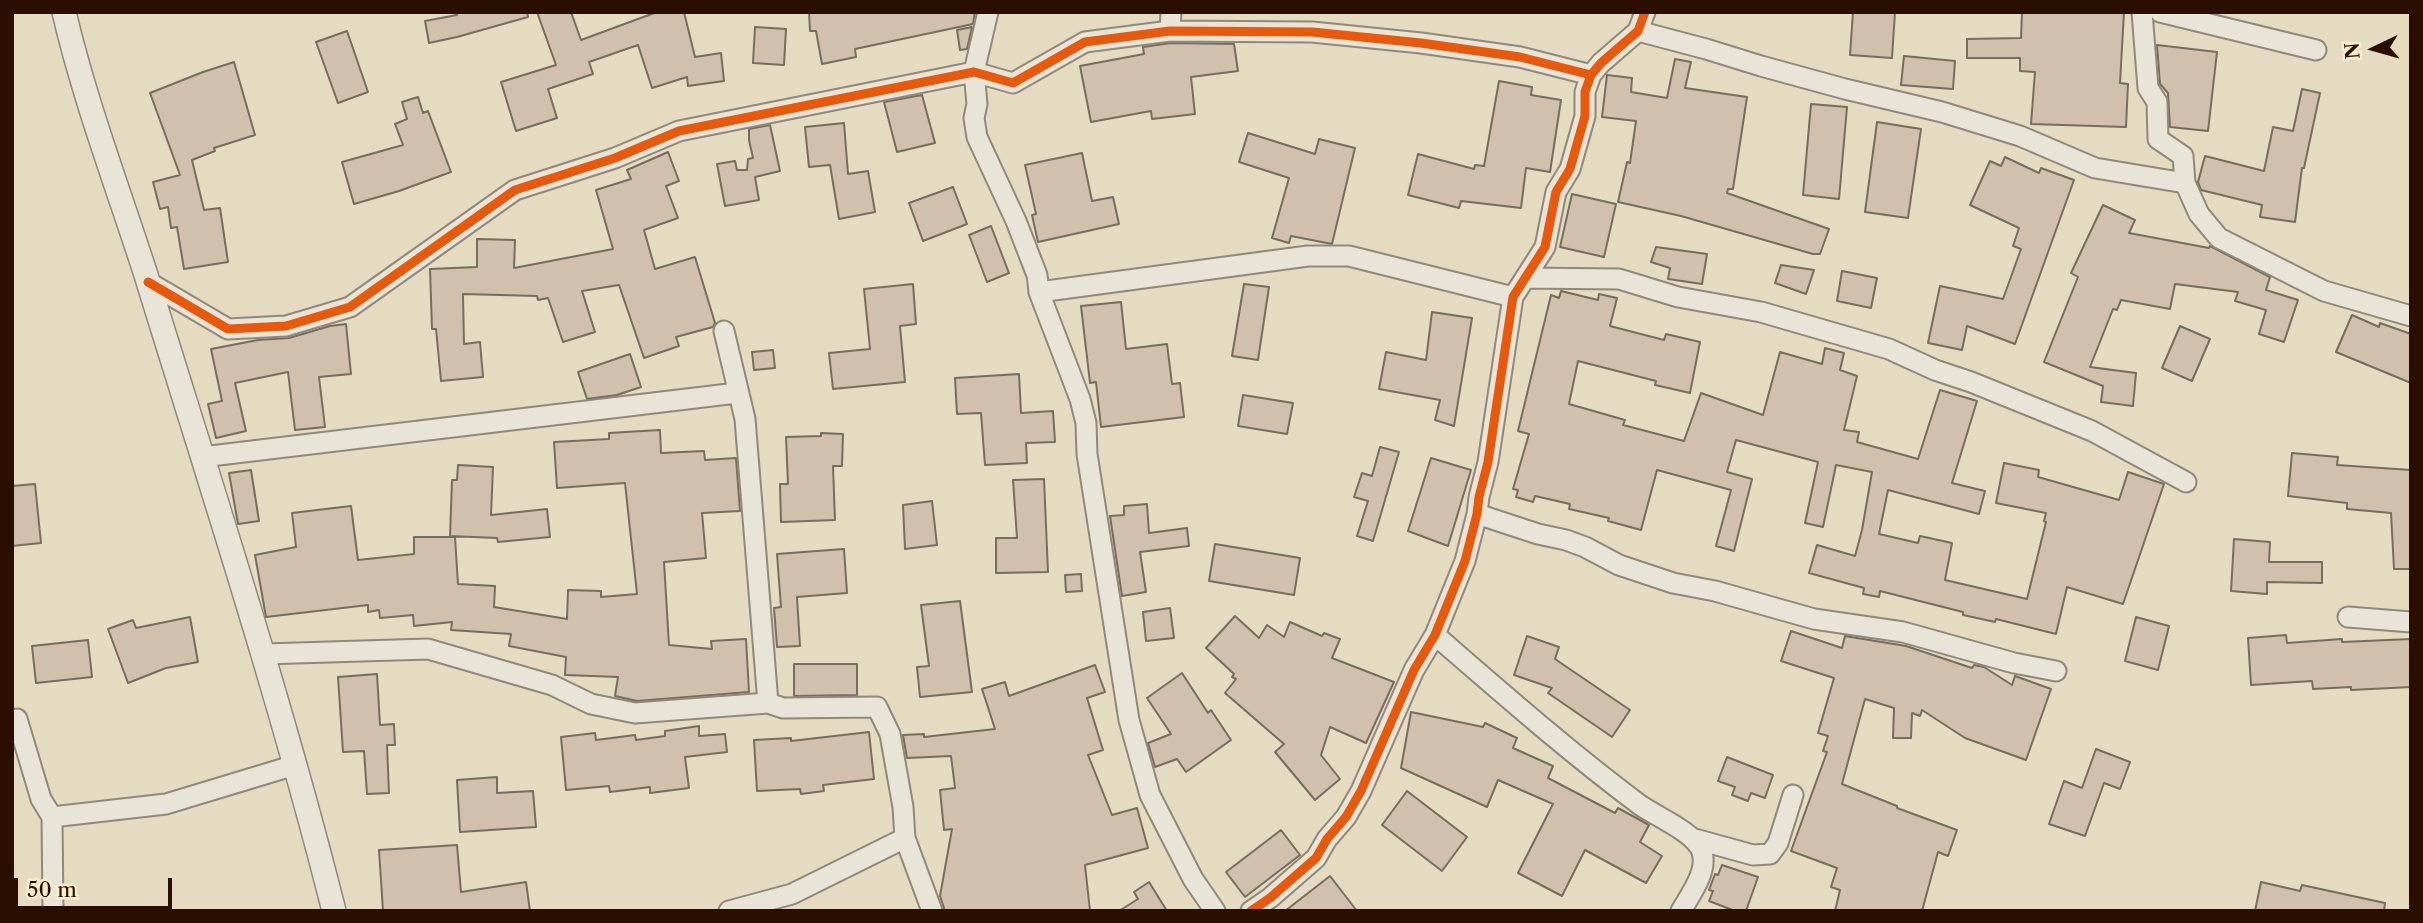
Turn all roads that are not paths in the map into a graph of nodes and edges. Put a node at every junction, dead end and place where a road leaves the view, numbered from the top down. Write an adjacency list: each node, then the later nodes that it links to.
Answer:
1 (64, 12): 13 (street)
2 (988, 12): 9 (street)
3 (1645, 12): 7 (street)
4 (2142, 12): 11 (street)
5 (2160, 12): 8 (street)
6 (1170, 21): 9 (street); 10 (street)
7 (1638, 32): 10 (street); 11 (street)
8 (2316, 50)
9 (974, 72): 13 (street); 14 (street)
10 (1591, 75): 12 (street)
11 (2185, 183): 16 (street)
12 (1526, 278): 15 (street); 20 (street)
13 (148, 282): 19 (street)
14 (1039, 292): 15 (street); 38 (street)
15 (1513, 297): 21 (street)
16 (2411, 316)
17 (724, 331): 18 (street)
18 (737, 393): 19 (street); 27 (street)
19 (202, 457): 25 (street)
20 (2186, 482)
21 (1477, 514): 24 (street); 26 (street)
22 (2348, 617): 23 (street)
23 (2411, 622)
24 (1435, 635): 33 (street); 39 (street)
25 (263, 654): 27 (street); 29 (street)
26 (2056, 671)
27 (768, 703): 32 (street)
28 (17, 719): 31 (street)
29 (295, 765): 31 (street); 35 (street)
30 (1793, 795): 33 (street)
31 (52, 817): 34 (street)
32 (905, 838): 36 (street); 37 (street)
33 (1695, 839): 40 (street)
34 (53, 911)
35 (334, 911)
36 (729, 911)
37 (932, 911)
38 (1215, 911)
39 (1251, 911)
40 (1681, 911)

